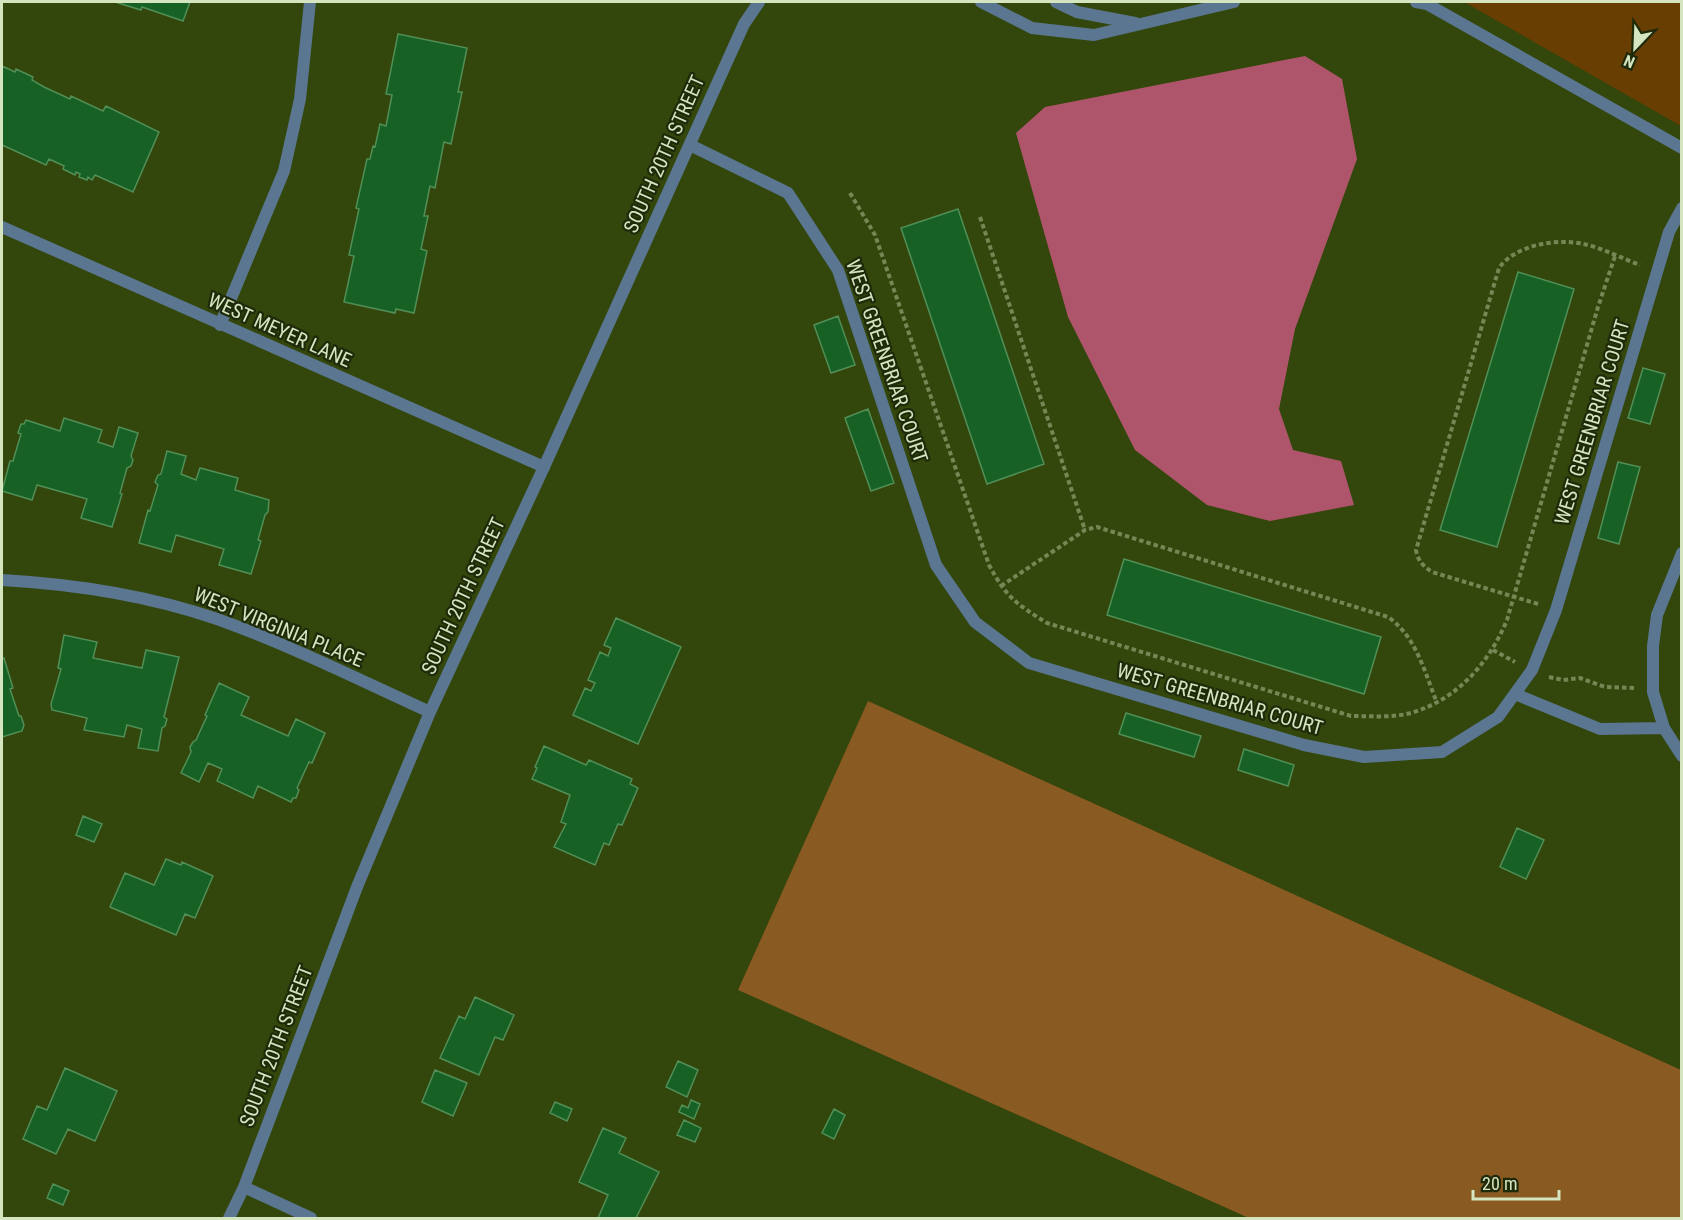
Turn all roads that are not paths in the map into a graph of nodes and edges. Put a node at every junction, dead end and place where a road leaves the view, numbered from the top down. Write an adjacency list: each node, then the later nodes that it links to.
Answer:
1 (310, 2): 12 (street)
2 (759, 2): 8 (street, SOUTH 20TH STREET)
3 (981, 2): 7 (street)
4 (1056, 2): 7 (street)
5 (1234, 2): 7 (street)
6 (1416, 2): 9 (street)
7 (1140, 24)
8 (690, 145): 13 (street, SOUTH 20TH STREET); 16 (street, WEST GREENBRIAR COURT)
9 (1682, 148)
10 (1682, 208): 16 (street, WEST GREENBRIAR COURT)
11 (2, 227): 12 (street, WEST MEYER LANE)
12 (220, 325): 13 (street, WEST MEYER LANE)
13 (544, 467): 17 (street, SOUTH 20TH STREET)
14 (1682, 553): 18 (street)
15 (2, 580): 17 (street, WEST VIRGINIA PLACE)
16 (1515, 694): 18 (street)
17 (430, 712): 20 (street, SOUTH 20TH STREET)
18 (1664, 728): 19 (street)
19 (1682, 756)
20 (244, 1187): 21 (street, SOUTH 20TH STREET); 22 (street)
21 (229, 1218)
22 (311, 1218)

